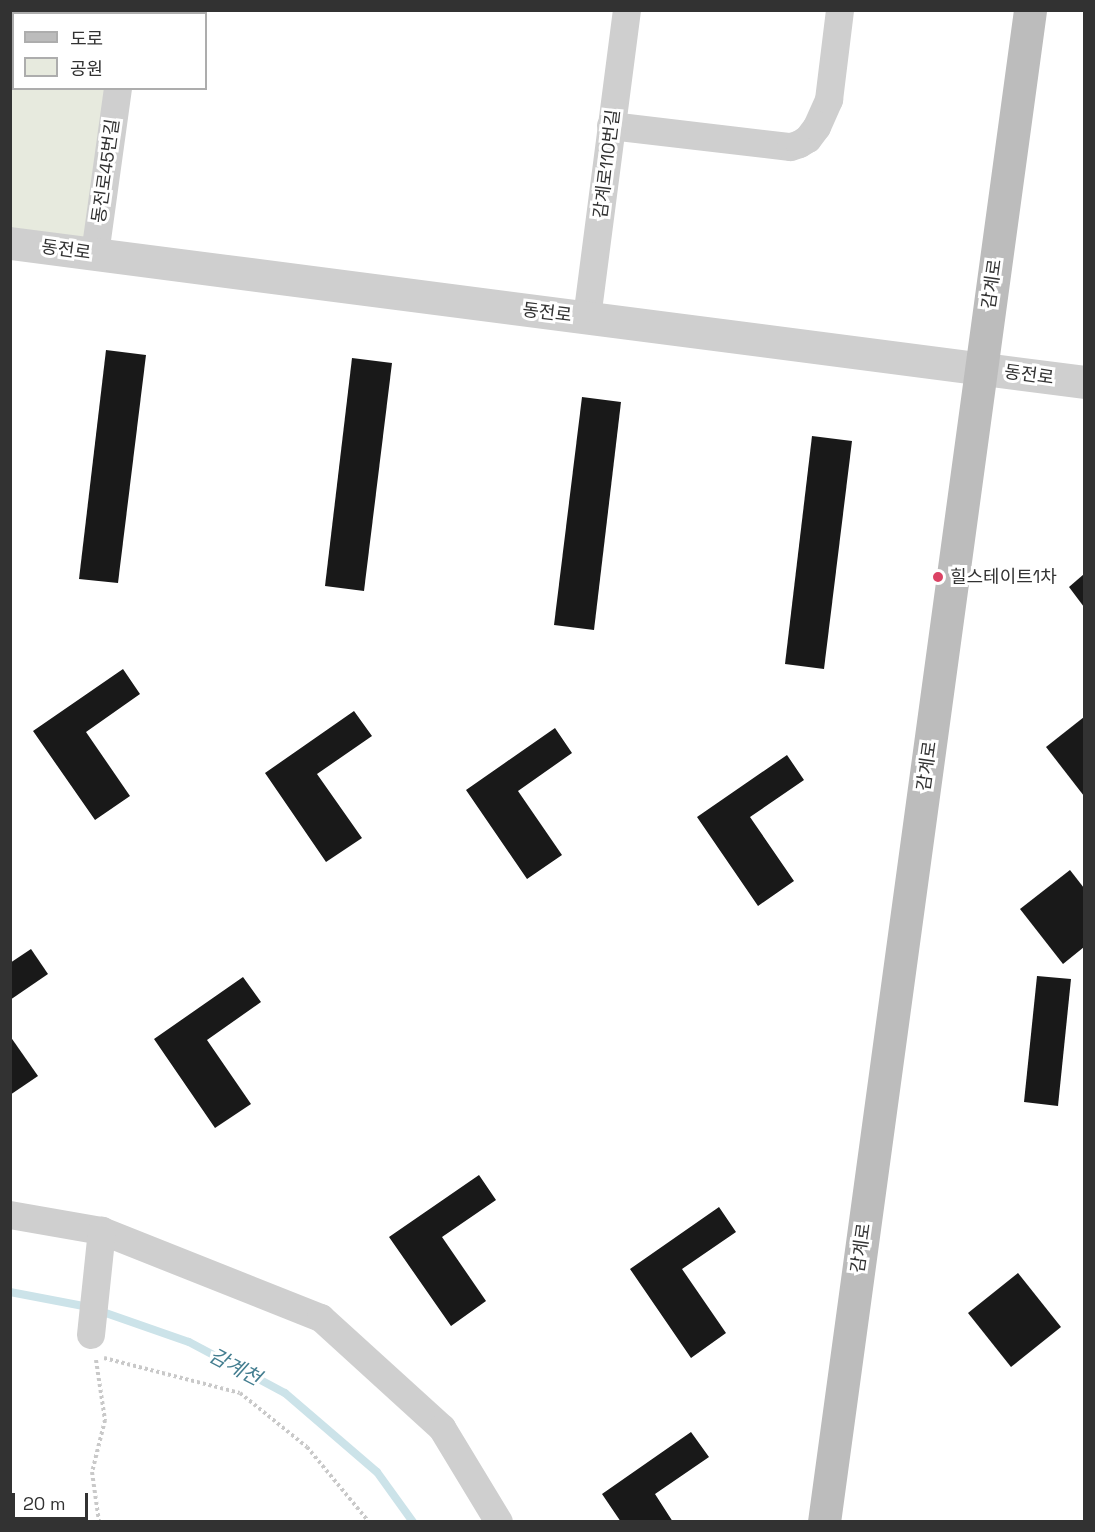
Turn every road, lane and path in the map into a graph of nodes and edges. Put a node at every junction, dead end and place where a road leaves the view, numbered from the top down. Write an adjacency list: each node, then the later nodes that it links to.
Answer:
1 (627, 10): 5 (street, 감계로110번길)
2 (840, 10): 5 (street)
3 (1030, 10): 9 (main road, 감계로)
4 (118, 90): 7 (street, 동전로45번길)
5 (611, 126): 8 (street, 감계로110번길)
6 (10, 243): 7 (street, 동전로)
7 (95, 254): 8 (street, 동전로)
8 (588, 318): 9 (street, 동전로)
9 (981, 369): 10 (street, 동전로); 17 (main road, 감계로)
10 (1084, 382)
11 (10, 1215): 12 (street)
12 (101, 1242): 13 (street); 16 (street)
13 (91, 1335)
14 (99, 1521): 15 (path)
15 (369, 1521)
16 (499, 1521)
17 (824, 1521)

